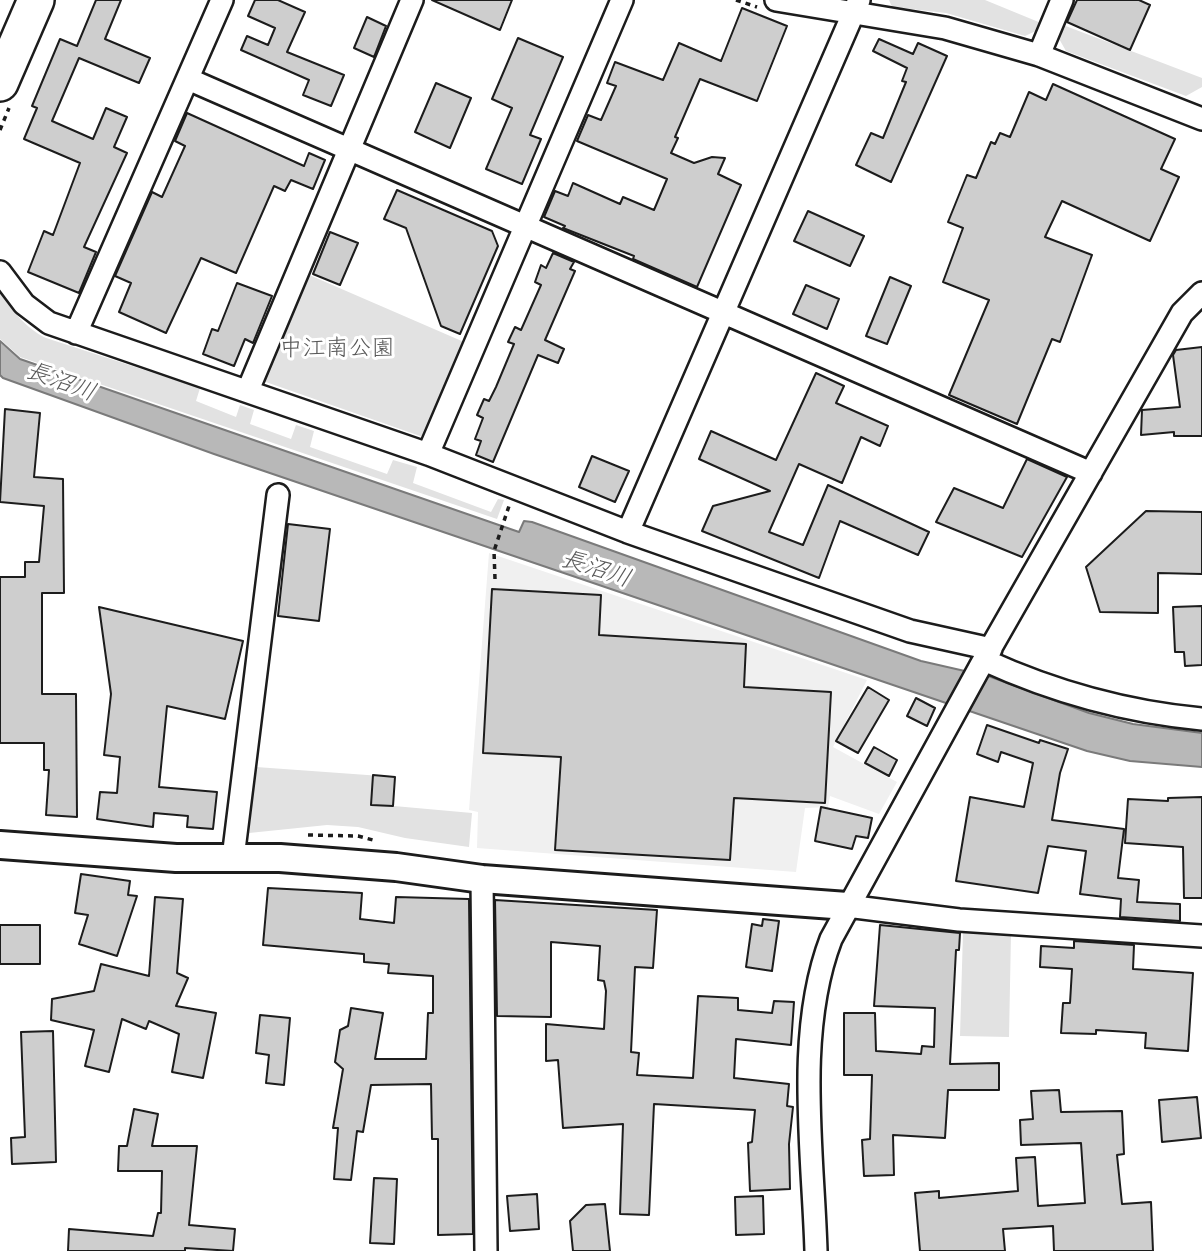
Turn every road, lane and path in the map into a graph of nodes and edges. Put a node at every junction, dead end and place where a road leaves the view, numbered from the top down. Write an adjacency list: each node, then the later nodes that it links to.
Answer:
1 (36, 0): 11 (main road)
2 (222, 0): 10 (street)
3 (412, 0): 13 (street)
4 (622, 0): 14 (street)
5 (736, 0): 7 (path)
6 (1062, 0): 9 (street)
7 (768, 4): 8 (street)
8 (857, 7): 9 (street); 17 (street)
9 (1039, 55): 12 (street)
10 (188, 79): 13 (street); 18 (street)
11 (0, 83)
12 (1202, 119)
13 (350, 150): 14 (street); 19 (street)
14 (524, 226): 17 (street); 20 (street)
15 (0, 272): 18 (street)
16 (1202, 293): 21 (street)
17 (724, 313): 21 (street); 24 (street)
18 (76, 333): 19 (street)
19 (248, 390): 20 (street)
20 (428, 454): 24 (street)
21 (1091, 473): 26 (street)
22 (278, 495): 29 (street)
23 (510, 502): 25 (path)
24 (628, 532): 26 (street)
25 (495, 579)
26 (985, 658): 27 (street); 31 (street)
27 (1202, 719)
28 (0, 845): 29 (street)
29 (233, 858): 30 (street)
30 (482, 879): 31 (street); 33 (street)
31 (847, 905): 32 (street); 34 (street)
32 (1202, 936)
33 (486, 1251)
34 (816, 1251)

